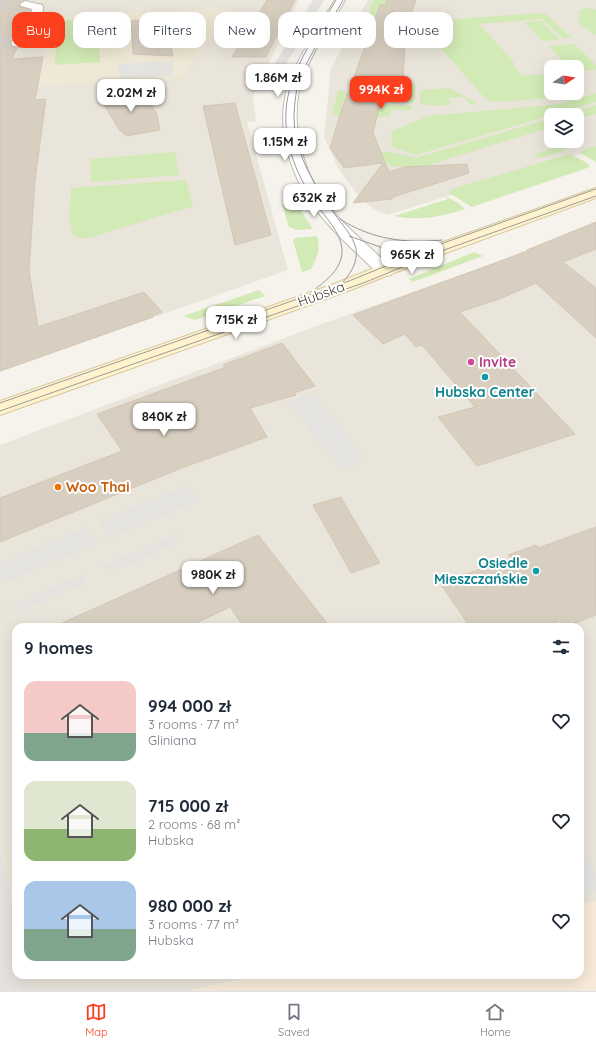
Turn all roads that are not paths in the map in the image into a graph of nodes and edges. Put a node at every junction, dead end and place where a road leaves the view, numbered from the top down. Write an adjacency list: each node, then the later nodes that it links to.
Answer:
1 (340, 0): 5 (street)
2 (25, 4): 3 (street)
3 (37, 12)
4 (596, 193): 5 (street, Hubska)
5 (385, 271): 6 (street, Hubska)
6 (0, 408)

